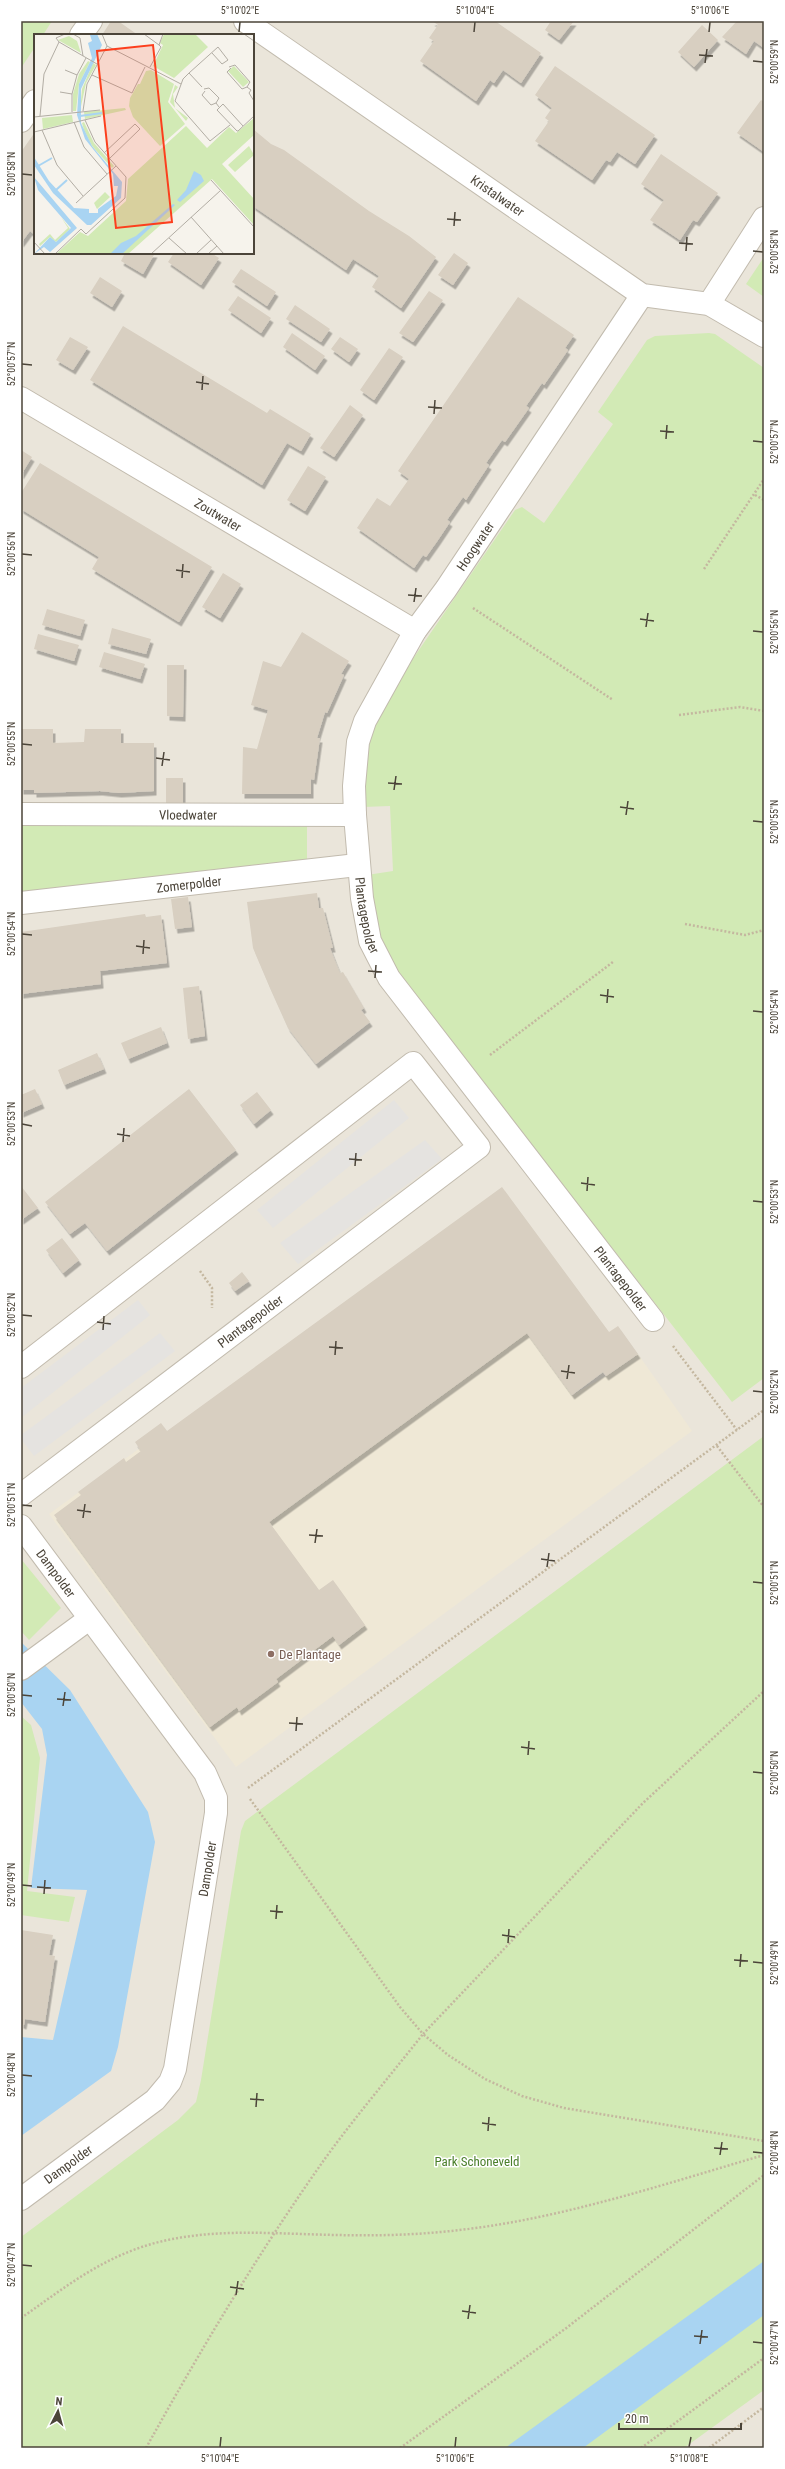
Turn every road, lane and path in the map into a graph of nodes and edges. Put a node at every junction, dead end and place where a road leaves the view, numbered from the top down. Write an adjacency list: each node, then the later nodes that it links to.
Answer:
1 (91, 21): 3 (street)
2 (245, 21): 7 (street, Kristalwater)
3 (82, 34)
4 (34, 102): 5 (street)
5 (21, 121)
6 (764, 218): 8 (street)
7 (642, 294): 8 (street, Kristalwater); 16 (street, Hoogwater)
8 (709, 304): 9 (street, Kristalwater)
9 (764, 336)
10 (21, 398): 16 (street, Zoutwater)
11 (764, 480): 12 (path)
12 (755, 495): 13 (path); 14 (path)
13 (764, 500)
14 (704, 569)
15 (498, 624): 17 (path)
16 (415, 631): 21 (street, Hoogwater)
17 (613, 700)
18 (764, 712): 19 (path)
19 (679, 715)
20 (21, 814): 21 (street, Vloedwater)
21 (355, 815): 22 (street, Plantagepolder)
22 (358, 865): 23 (street, Zomerpolder); 27 (street, Plantagepolder)
23 (21, 903)
24 (685, 924): 25 (path)
25 (764, 930)
26 (613, 962): 28 (path)
27 (440, 1043): 29 (street); 30 (street, Plantagepolder)
28 (499, 1049)
29 (414, 1063): 31 (street); 32 (street)
30 (505, 1128): 31 (street, Plantagepolder); 33 (street, Plantagepolder)
31 (479, 1147): 34 (street, Plantagepolder)
32 (180, 1244): 34 (path); 35 (street)
33 (653, 1320): 37 (path, Plantagepolder)
34 (230, 1337): 39 (street, Plantagepolder)
35 (21, 1367)
36 (764, 1410): 37 (path)
37 (737, 1430): 38 (path)
38 (717, 1445): 40 (path); 45 (path)
39 (21, 1495)
40 (764, 1507)
41 (21, 1526): 42 (street, Dampolder)
42 (89, 1619): 43 (street); 46 (street, Dampolder)
43 (21, 1669)
44 (764, 1691): 47 (path)
45 (244, 1791): 46 (path); 47 (path)
46 (216, 1813): 51 (street, Dampolder)
47 (423, 2034): 48 (path); 52 (path)
48 (764, 2141)
49 (764, 2155): 52 (path)
50 (764, 2176): 57 (path)
51 (21, 2199)
52 (276, 2231): 53 (path); 56 (path)
53 (21, 2318)
54 (764, 2358): 58 (path)
55 (764, 2407): 59 (path)
56 (146, 2448)
57 (400, 2448)
58 (641, 2448)
59 (708, 2448)

